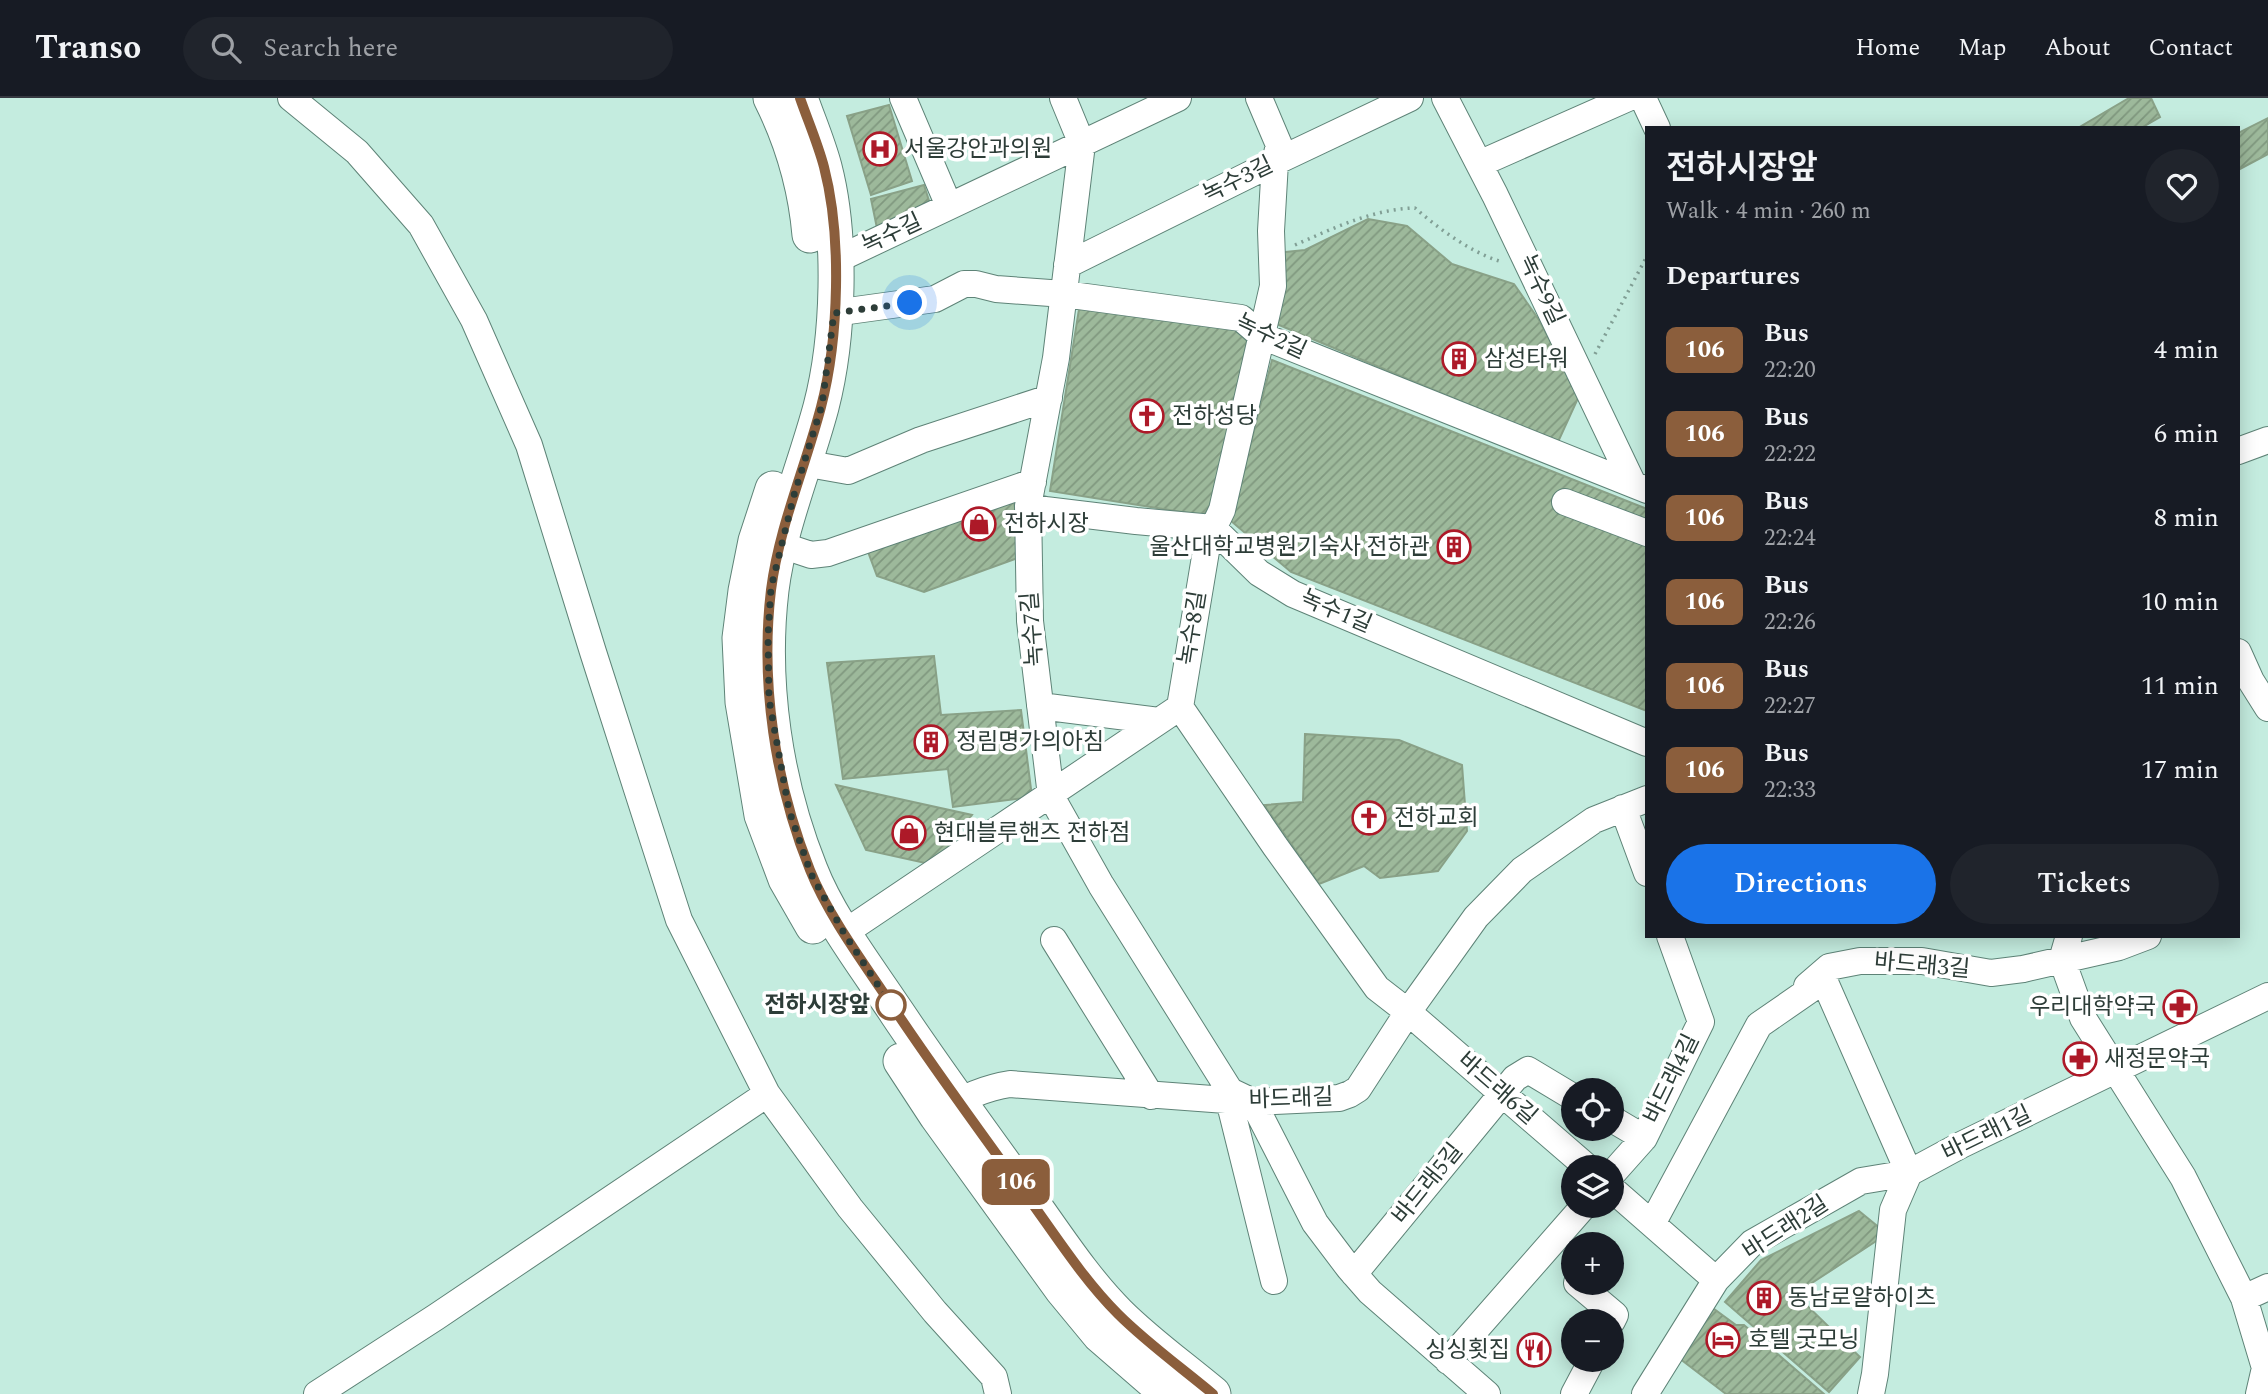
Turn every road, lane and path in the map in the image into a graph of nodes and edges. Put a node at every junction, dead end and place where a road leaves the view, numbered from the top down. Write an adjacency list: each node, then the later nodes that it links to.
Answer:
1 (291, 98): 56 (street)
2 (771, 98): 59 (main road)
3 (800, 98): 19 (main road)
4 (903, 98): 16 (street, 녹수길)
5 (1063, 98): 13 (street, 녹수7길)
6 (1178, 98): 13 (street, 녹수길)
7 (1259, 98): 14 (street, 녹수8길)
8 (1410, 98): 14 (street, 녹수3길)
9 (1445, 98): 15 (street, 녹수9길)
10 (1628, 98): 15 (street)
11 (1643, 98): 12 (street)
12 (1656, 126)
13 (1082, 144): 16 (street, 녹수길); 20 (street, 녹수7길)
14 (1275, 162): 17 (street, 녹수8길); 20 (street, 녹수3길)
15 (1479, 164): 21 (street, 녹수9길)
16 (949, 206): 19 (street, 녹수길)
17 (1272, 246): 21 (path); 24 (street, 녹수8길)
18 (1645, 260): 25 (path)
19 (834, 261): 23 (main road)
20 (1067, 265): 22 (street, 녹수7길)
21 (1531, 271): 25 (street, 녹수9길)
22 (1064, 294): 23 (street, 녹수2길); 24 (street, 녹수2길); 26 (street, 녹수7길)
23 (834, 313): 29 (main road)
24 (1262, 336): 30 (street, 녹수2길); 33 (street, 녹수8길)
25 (1582, 377): 30 (street, 녹수9길)
26 (1049, 398): 29 (street); 31 (street, 녹수7길)
27 (2268, 440): 28 (street)
28 (2240, 450)
29 (803, 463): 35 (main road)
30 (1640, 487)
31 (1031, 494): 33 (street); 35 (street); 38 (street, 녹수7길)
32 (1565, 502): 34 (street)
33 (1213, 528): 40 (street, 녹수8길); 41 (street, 녹수1길)
34 (1645, 532)
35 (781, 545): 45 (main road)
36 (2240, 656): 37 (street)
37 (2252, 680): 39 (street)
38 (1040, 706): 40 (street); 42 (street, 녹수7길)
39 (2268, 708)
40 (1170, 714): 42 (street); 51 (street)
41 (1645, 742)
42 (1051, 796): 45 (street); 58 (street, 녹수7길)
43 (1635, 804): 44 (street); 51 (street, 바드래길)
44 (1645, 862)
45 (844, 933): 59 (main road)
46 (1671, 938): 61 (street, 바드래4길)
47 (2143, 938): 49 (street)
48 (1054, 940): 57 (street)
49 (2066, 948): 52 (street, 바드래3길); 53 (street)
50 (2268, 996): 53 (street, 바드래1길)
51 (1408, 1012): 55 (street, 바드래6길); 58 (street, 바드래길)
52 (1759, 1025): 64 (street, 바드래3길); 67 (street, 바드래3길)
53 (2116, 1070): 64 (street, 바드래1길); 75 (street)
54 (1561, 1090): 55 (street, 바드래5길)
55 (1502, 1093): 62 (street, 바드래6길); 70 (street, 바드래5길)
56 (767, 1094): 79 (street); 80 (street)
57 (1151, 1096): 58 (street, 바드래길); 59 (street, 바드래길)
58 (1241, 1101): 70 (street); 72 (street)
59 (948, 1108): 81 (main road); 82 (main road)
60 (1624, 1126): 61 (street)
61 (1644, 1138): 63 (street, 바드래4길)
62 (1573, 1155)
63 (1624, 1160)
64 (1909, 1173): 71 (street, 바드래2길); 86 (street)
65 (1624, 1200): 67 (street)
66 (1573, 1218): 68 (street)
67 (1652, 1224): 71 (street)
68 (1542, 1253): 69 (street); 77 (street)
69 (1561, 1269)
70 (1354, 1274): 77 (street)
71 (1716, 1279): 85 (street, 바드래2길)
72 (1274, 1282)
73 (2268, 1287): 75 (street)
74 (1591, 1295): 76 (street)
75 (2244, 1298): 87 (street)
76 (1608, 1309)
77 (1448, 1361): 83 (street)
78 (1586, 1372): 84 (street)
79 (317, 1394)
80 (998, 1394)
81 (1168, 1394)
82 (1213, 1394)
83 (1487, 1394)
84 (1574, 1394)
85 (1645, 1394)
86 (1871, 1394)
87 (2259, 1394)

